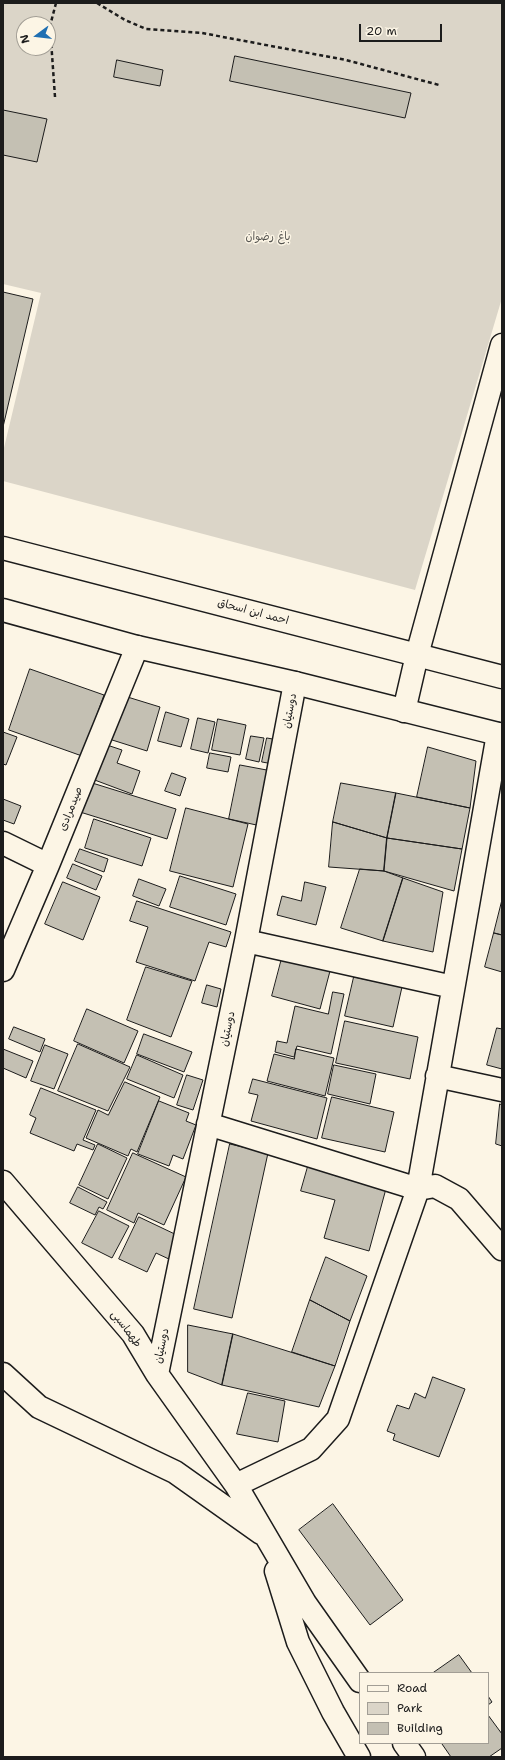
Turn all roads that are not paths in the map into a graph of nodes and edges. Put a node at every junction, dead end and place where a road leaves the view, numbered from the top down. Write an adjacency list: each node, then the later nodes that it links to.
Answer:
1 (502, 345): 5 (street)
2 (3, 548): 5 (street, احمد ابن اسحاق)
3 (3, 610): 4 (street)
4 (137, 647): 7 (street); 11 (street, صیدمرادی)
5 (417, 655): 6 (street, احمد ابن اسحاق); 8 (street)
6 (502, 677)
7 (295, 683): 8 (street); 12 (street, دوستیان)
8 (404, 711): 9 (street)
9 (500, 735): 14 (street)
10 (3, 843): 11 (street)
11 (48, 865): 13 (street, صیدمرادی)
12 (246, 941): 14 (street); 17 (street, دوستیان)
13 (5, 962)
14 (453, 987): 15 (street)
15 (437, 1076): 16 (street); 19 (street)
16 (502, 1090)
17 (208, 1124): 19 (street); 22 (street, دوستیان)
18 (3, 1182): 22 (street, طهماسبی)
19 (418, 1189): 20 (street); 23 (street)
20 (502, 1249)
21 (3, 1374): 24 (street)
22 (157, 1374): 23 (street, طهماسبی)
23 (236, 1485): 24 (street, طهماسبی)
24 (266, 1536): 25 (street); 27 (street)
25 (359, 1680)
26 (405, 1744): 28 (street)
27 (359, 1757)
28 (414, 1757)

